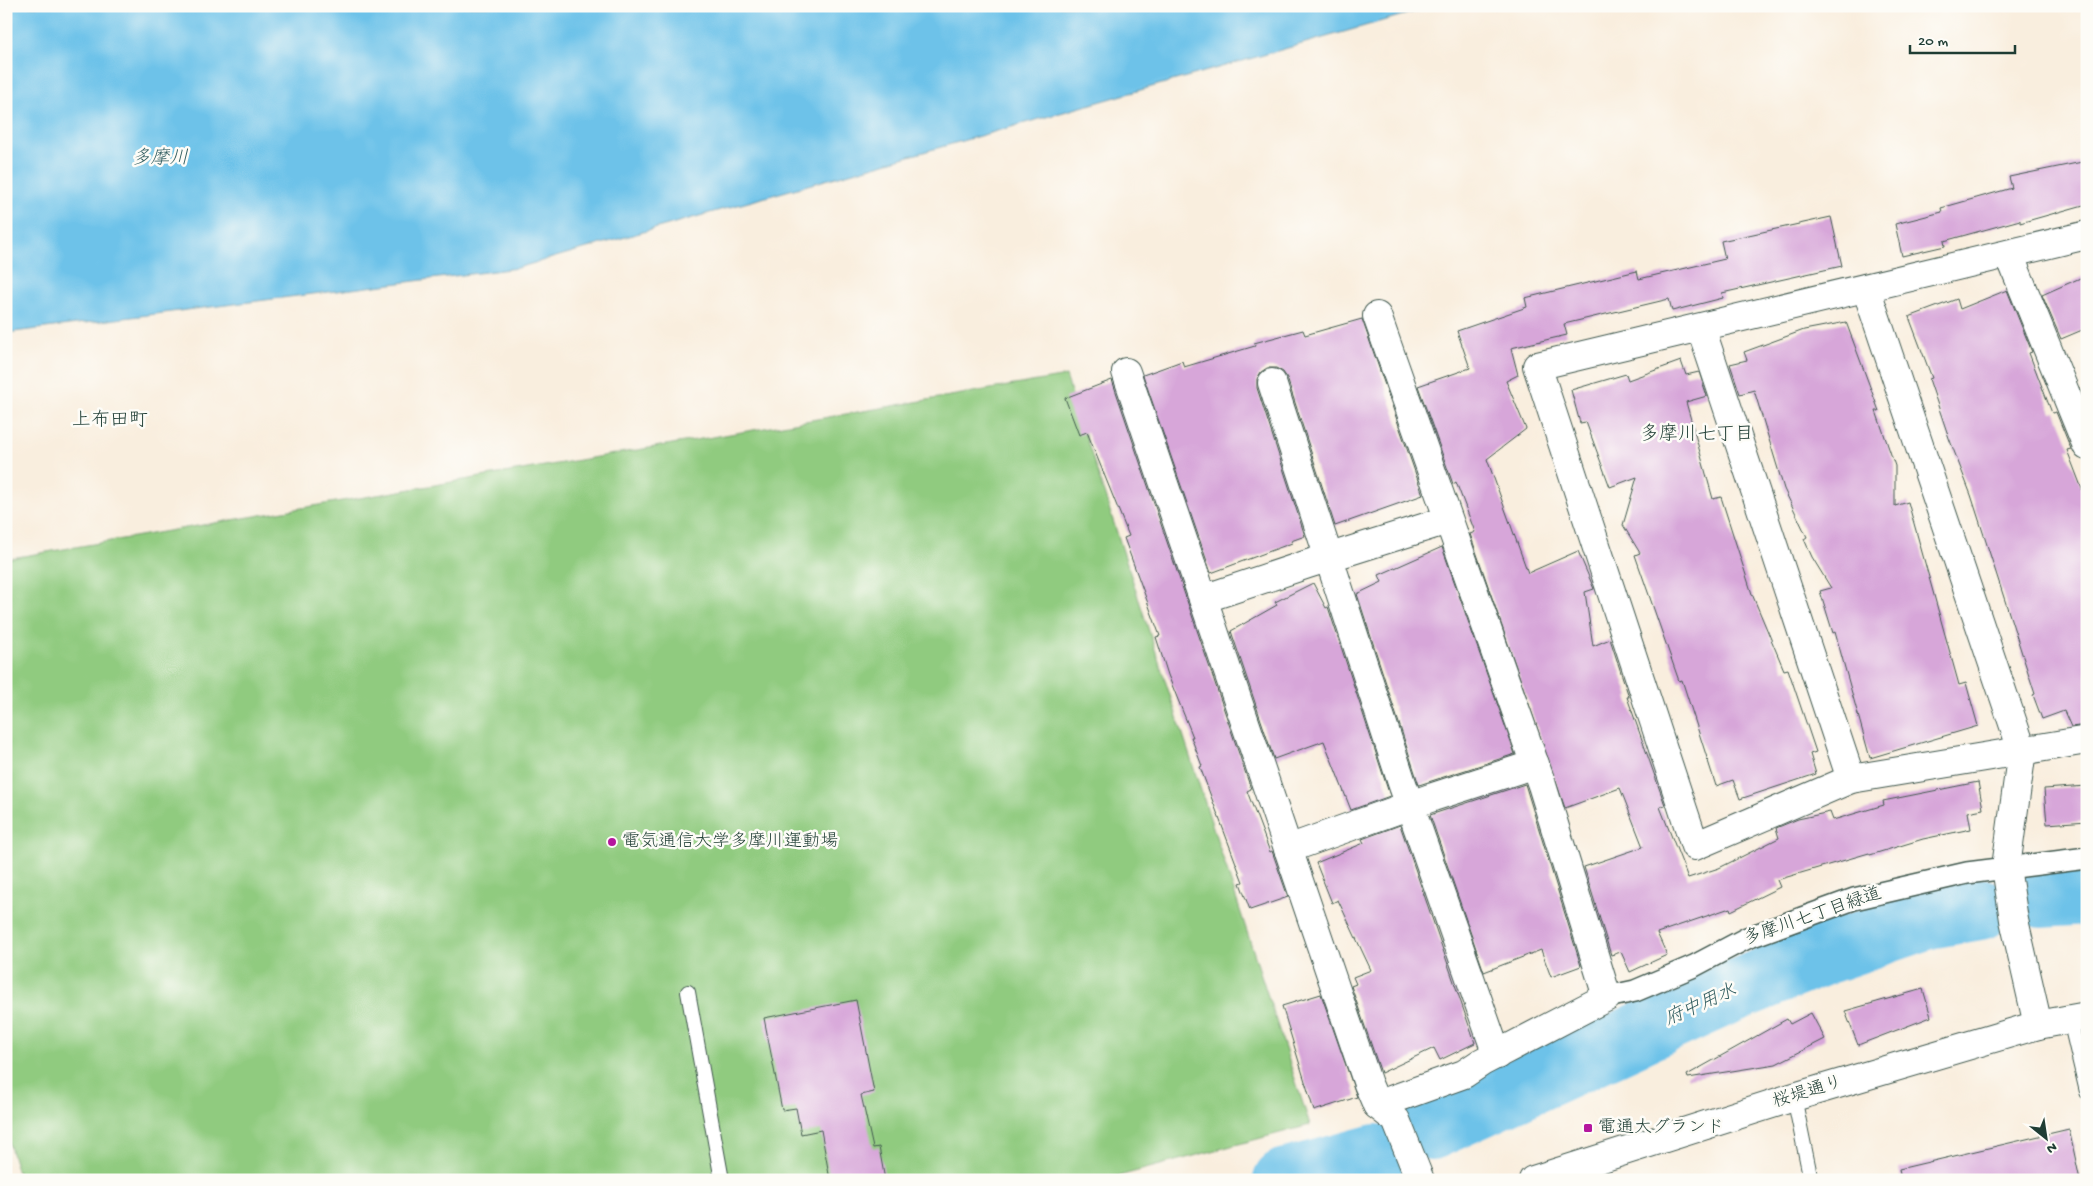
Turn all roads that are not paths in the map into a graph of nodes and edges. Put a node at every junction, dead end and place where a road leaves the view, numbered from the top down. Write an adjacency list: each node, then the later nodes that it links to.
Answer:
1 (2087, 235): 2 (street)
2 (2009, 254): 3 (street); 8 (street)
3 (1866, 288): 5 (street); 13 (street)
4 (1378, 316): 9 (street)
5 (1701, 328): 15 (street); 15 (street)
6 (1126, 372): 11 (street)
7 (1272, 383): 10 (street)
8 (2087, 446)
9 (1448, 520): 10 (street); 14 (street)
10 (1329, 558): 11 (street); 16 (street)
11 (1203, 599): 17 (street)
12 (2087, 740): 13 (street)
13 (2022, 750): 15 (street); 19 (street)
14 (1535, 764): 16 (street); 21 (street)
15 (1851, 779)
16 (1410, 806): 17 (street); 24 (street)
17 (1288, 849): 27 (street)
18 (2087, 858): 19 (street, 多摩川七丁目緑道)
19 (2006, 867): 21 (street, 多摩川七丁目緑道); 23 (street)
20 (688, 992): 28 (lane)
21 (1607, 997): 24 (street)
22 (2078, 1018): 23 (street, 桜堤通り); 25 (lane)
23 (2038, 1025): 26 (street, 桜堤通り)
24 (1497, 1055): 27 (street)
25 (2087, 1092)
26 (1794, 1097): 30 (street, 桜堤通り); 31 (lane)
27 (1377, 1105): 29 (street)
28 (722, 1180)
29 (1420, 1180)
30 (1533, 1180)
31 (1811, 1180)

